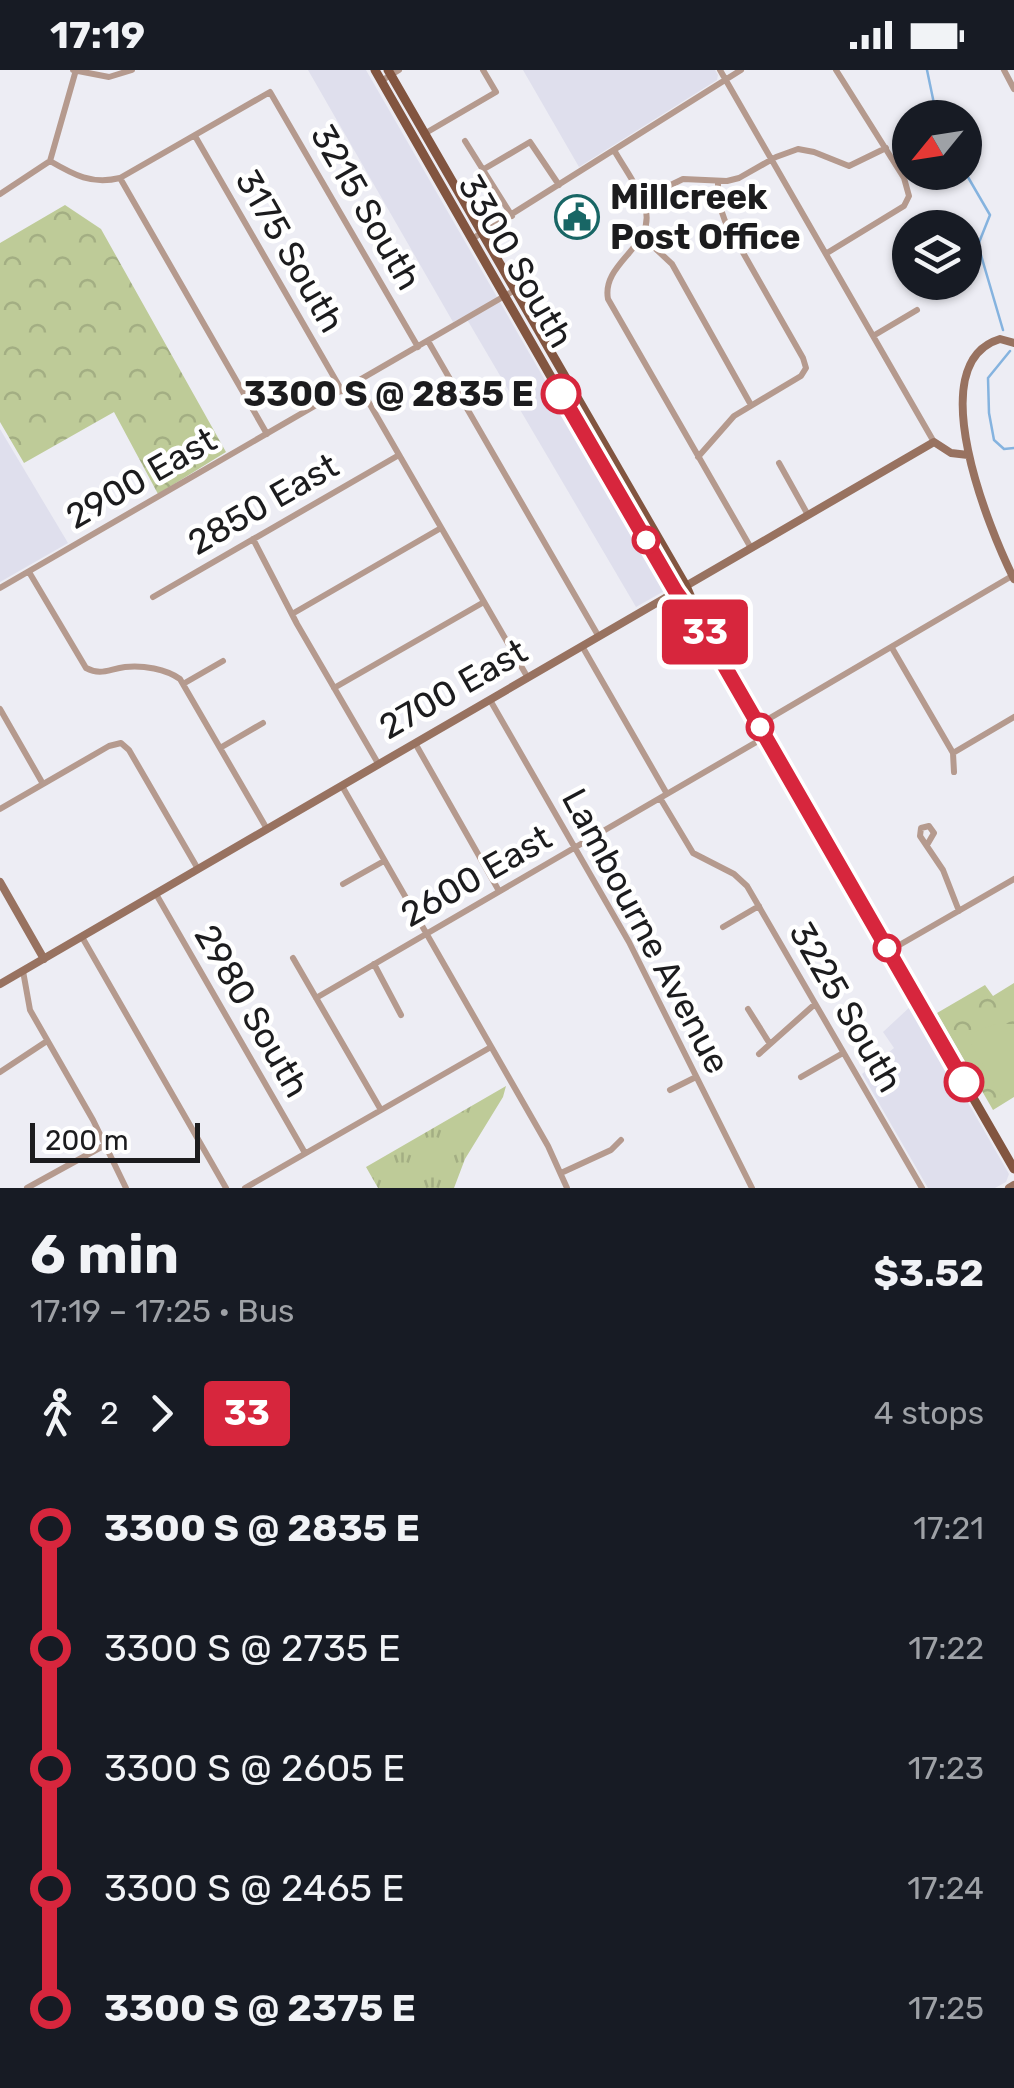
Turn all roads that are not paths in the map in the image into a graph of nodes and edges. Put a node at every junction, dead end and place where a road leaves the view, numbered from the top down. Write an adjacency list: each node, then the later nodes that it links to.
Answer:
1 (75, 70): 2 (street); 17 (street)
2 (132, 70)
3 (375, 70): 9 (main road, 3300 South)
4 (484, 70): 13 (street)
5 (720, 70): 10 (street)
6 (741, 70): 10 (street)
7 (836, 70): 15 (street)
8 (1004, 70): 11 (street)
9 (390, 74): 13 (main road, 3300 South)
10 (726, 80): 16 (street); 18 (street)
11 (1014, 89)
12 (195, 136): 20 (street); 35 (street, 3215 South); 37 (street, 3175 South)
13 (420, 136): 26 (main road, 3300 South)
14 (465, 142): 19 (street)
15 (886, 148): 18 (street); 28 (street)
16 (614, 150): 22 (street); 24 (street)
17 (50, 160): 20 (street); 23 (street)
18 (772, 160): 21 (street); 28 (street)
19 (484, 169): 22 (street); 25 (street)
20 (120, 178): 39 (street)
21 (718, 181): 24 (street); 38 (street)
22 (559, 185): 25 (street)
23 (0, 194)
24 (642, 200): 27 (street)
25 (512, 216): 26 (street)
26 (477, 236): 29 (main road, 3300 South); 30 (main road, 3300 South)
27 (642, 236): 38 (street); 43 (street)
28 (826, 254): 32 (street)
29 (515, 290): 30 (street, 2900 East); 52 (main road, 3300 South)
30 (505, 296): 33 (street, 2900 East); 52 (main road, 3300 South)
31 (916, 310): 32 (street)
32 (873, 336): 40 (street)
33 (428, 340): 35 (street, 2900 East); 56 (street)
34 (1014, 343): 41 (street)
35 (418, 347): 36 (street, 2900 East)
36 (357, 382): 37 (street, 2900 East); 42 (street)
37 (342, 390): 39 (street, 2900 East)
38 (750, 405): 43 (street)
39 (267, 434): 49 (street, 2900 East)
40 (934, 442): 41 (street); 45 (street, 2700 East)
41 (968, 454): 50 (street)
42 (399, 455): 46 (street); 47 (street, 2850 East)
43 (698, 457): 48 (street)
44 (779, 463): 45 (street)
45 (808, 514): 48 (street, 2700 East)
46 (441, 528): 54 (street); 55 (street)
47 (253, 540): 53 (street, 2850 East); 55 (street)
48 (751, 548): 52 (street, 2700 East)
49 (29, 572): 51 (street, 2900 East); 61 (street)
50 (1013, 578): 58 (street)
51 (0, 588)
52 (681, 589): 56 (street, 2700 East); 67 (main road, 3300 South)
53 (152, 598)
54 (484, 602): 60 (street); 62 (street)
55 (292, 614): 62 (street)
56 (598, 637): 57 (street, 2700 East)
57 (582, 646): 60 (street, 2700 East); 76 (street, 3225 South)
58 (892, 648): 67 (street); 71 (street)
59 (222, 661): 61 (street)
60 (528, 678): 63 (street, 2700 East)
61 (183, 684): 70 (street)
62 (334, 688): 72 (street)
63 (490, 700): 69 (street, 2700 East); 80 (street, Lambourne Avenue)
64 (0, 709): 74 (street)
65 (1014, 717): 71 (street)
66 (263, 723): 70 (street)
67 (758, 724): 68 (main road, 3300 South)
68 (766, 737): 76 (street, 2600 East); 93 (main road, 3300 South)
69 (415, 743): 72 (street, 2700 East); 86 (street)
70 (220, 748): 78 (street)
71 (953, 753): 73 (street)
72 (379, 764): 75 (street, 2700 East)
73 (954, 772)
74 (43, 784): 77 (street); 82 (street)
75 (342, 786): 78 (street, 2700 East); 81 (street)
76 (664, 796): 80 (street, 2600 East); 88 (street, 3225 South)
77 (0, 809)
78 (267, 829): 82 (street, 2700 East)
79 (927, 845): 89 (street)
80 (575, 848): 86 (street, 2600 East); 109 (street, Lambourne Avenue)
81 (384, 860): 85 (street); 91 (street)
82 (198, 870): 87 (street, 2700 East)
83 (1014, 879): 89 (street)
84 (0, 882): 94 (street)
85 (343, 884)
86 (499, 892): 91 (street, 2600 East)
87 (156, 894): 92 (street, 2700 East); 115 (street, 2980 South)
88 (759, 906): 90 (street); 100 (street, 3225 South)
89 (958, 910): 93 (street)
90 (724, 927)
91 (426, 934): 96 (street, 2600 East); 105 (street)
92 (82, 937): 94 (street, 2700 East); 120 (street)
93 (888, 951): 116 (main road, 3300 South)
94 (44, 958): 97 (street, 2700 East)
95 (293, 958): 99 (street)
96 (374, 964): 99 (street, 2600 East); 102 (street)
97 (24, 970): 98 (street, 2700 East); 103 (street)
98 (0, 984)
99 (316, 998): 112 (street)
100 (815, 1004): 104 (street); 106 (street, 3225 South)
101 (748, 1009): 104 (street)
102 (401, 1014)
103 (47, 1041): 108 (street); 114 (street)
104 (770, 1044): 107 (street)
105 (490, 1046): 112 (street); 117 (street)
106 (843, 1053): 110 (street); 124 (street, 3225 South)
107 (759, 1054)
108 (0, 1072)
109 (696, 1077): 111 (street); 123 (street, Lambourne Avenue)
110 (802, 1077)
111 (670, 1090)
112 (380, 1110): 115 (street)
113 (622, 1140): 117 (street)
114 (105, 1146): 118 (street); 119 (street)
115 (306, 1153): 121 (street)
116 (1014, 1169)
117 (561, 1173): 122 (street)
118 (27, 1188)
119 (126, 1188)
120 (226, 1188)
121 (245, 1188)
122 (567, 1188)
123 (752, 1188)
124 (922, 1188)

